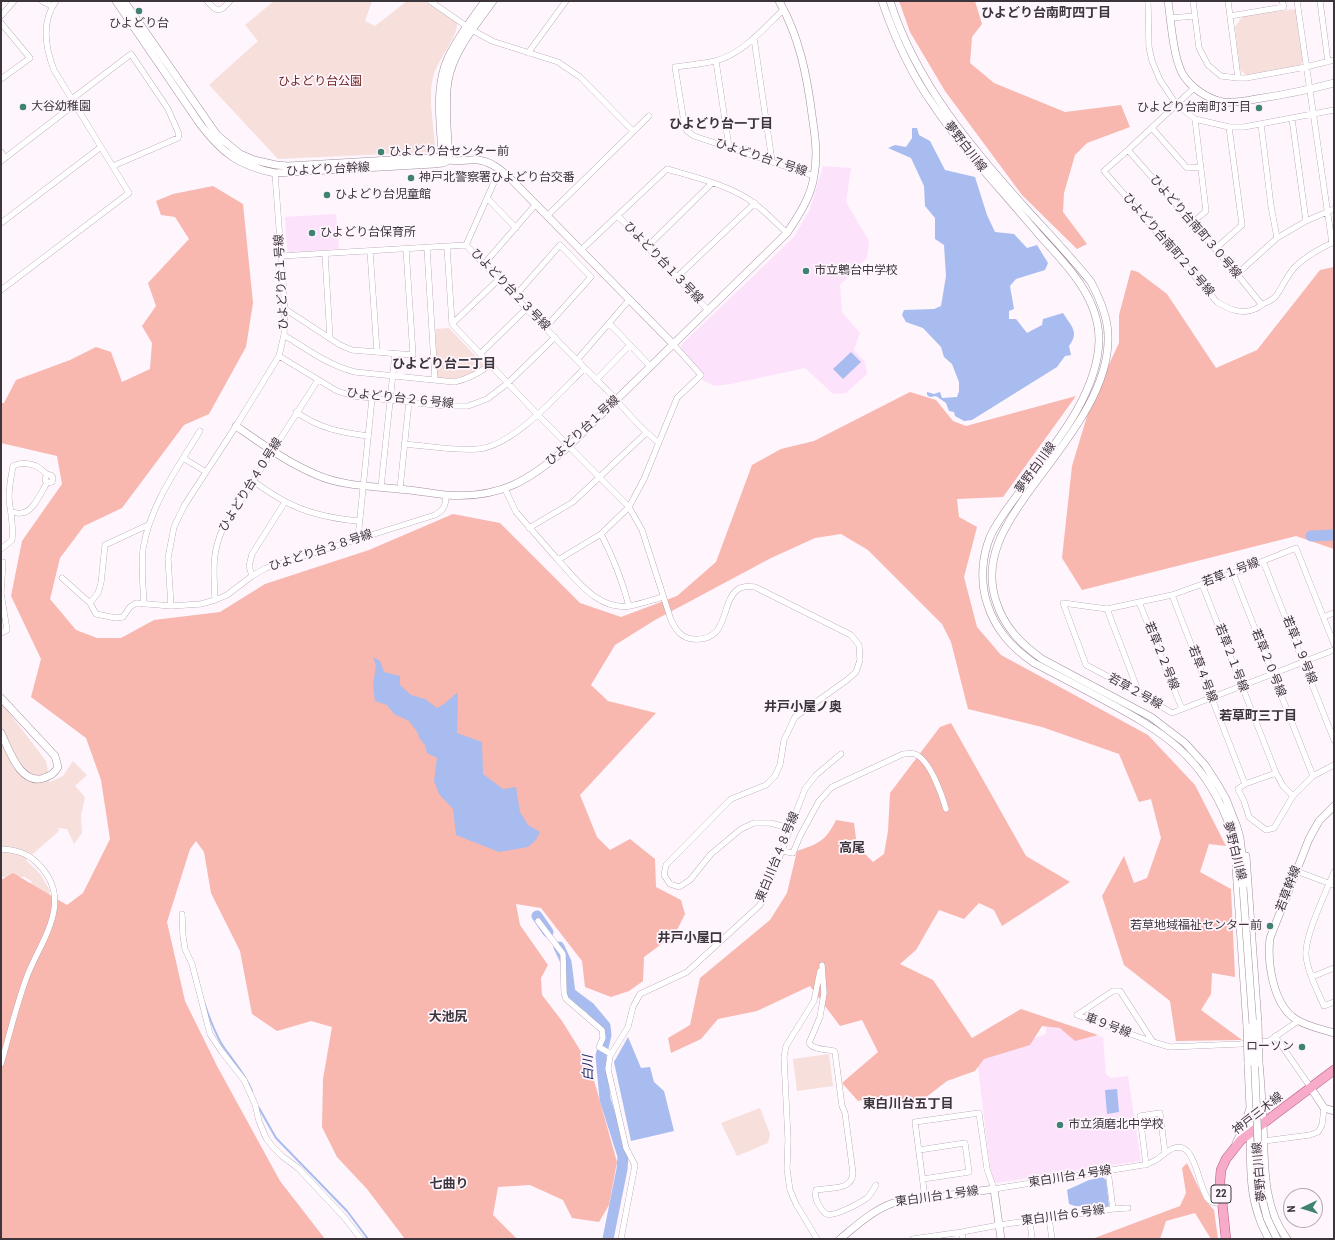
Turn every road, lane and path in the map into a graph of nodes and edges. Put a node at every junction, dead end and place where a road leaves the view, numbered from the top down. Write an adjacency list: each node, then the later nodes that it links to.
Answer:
1 (14, 1): 23 (street)
2 (42, 1): 21 (street)
3 (116, 1): 60 (street, ひよどり台幹線)
4 (124, 1): 55 (street, ひよどり台幹線)
5 (207, 1): 6 (street)
6 (230, 1)
7 (430, 1): 28 (street)
8 (485, 1): 28 (street)
9 (493, 1): 28 (street)
10 (566, 1): 30 (street)
11 (779, 1): 22 (street, ひよどり台１号線)
12 (882, 1): 191 (street, 夢野白川線)
13 (890, 1): 191 (street, 夢野白川線)
14 (1148, 1): 40 (street)
15 (1168, 1): 26 (street)
16 (1193, 1): 24 (street)
17 (1228, 1): 25 (street)
18 (1282, 1): 25 (street)
19 (1297, 1): 33 (street)
20 (1320, 1): 32 (street)
21 (54, 4): 39 (street)
22 (784, 9): 29 (street, ひよどり台７号線); 61 (street, ひよどり台１号線)
23 (1, 16)
24 (1194, 16): 26 (street); 34 (street)
25 (1230, 16): 34 (street)
26 (1171, 18): 37 (street)
27 (1, 23): 35 (street)
28 (469, 28): 30 (street); 55 (street)
29 (754, 38): 31 (street, ひよどり台７号線); 56 (street)
30 (528, 53): 49 (street)
31 (716, 61): 51 (street); 51 (street, ひよどり台７号線)
32 (1331, 61): 33 (street)
33 (1306, 67): 34 (street); 38 (street)
34 (1238, 78)
35 (1, 80)
36 (1334, 83): 38 (street)
37 (1194, 88): 38 (street); 40 (street, ひよどり台南町２５号線)
38 (1309, 90): 42 (street)
39 (73, 102): 50 (street); 54 (street); 57 (street)
40 (1176, 104): 44 (street); 48 (street, ひよどり台南町２５号線)
41 (1334, 110): 42 (street)
42 (1314, 114): 45 (street); 67 (street)
43 (649, 116): 49 (street)
44 (1195, 119): 47 (street); 58 (street)
45 (1292, 119): 46 (street); 70 (street)
46 (1261, 124): 47 (street); 75 (street)
47 (1229, 127): 82 (street)
48 (1152, 128): 52 (street, ひよどり台南町２５号線); 58 (street)
49 (632, 131): 68 (street)
50 (101, 147): 57 (street); 71 (street)
51 (729, 147): 56 (street, ひよどり台７号線)
52 (1128, 150): 72 (street, ひよどり台南町３０号線); 94 (street, ひよどり台南町２５号線)
53 (1, 152): 54 (street)
54 (3, 159)
55 (445, 160): 59 (street); 60 (street, ひよどり台幹線)
56 (772, 161): 61 (street, ひよどり台７号線)
57 (113, 166): 91 (street)
58 (1200, 167): 72 (street)
59 (500, 169): 63 (street); 65 (street)
60 (276, 173): 86 (street, ひよどり台１号線)
61 (814, 176): 74 (street, ひよどり台１号線)
62 (712, 183): 64 (street); 69 (street); 79 (street)
63 (487, 198): 73 (street); 77 (street)
64 (755, 203): 74 (street); 89 (street)
65 (536, 204): 68 (street); 73 (street)
66 (1334, 209): 67 (street)
67 (1327, 212): 70 (street); 76 (street)
68 (547, 216): 83 (street)
69 (618, 216): 79 (street, ひよどり台１３号線); 83 (street)
70 (1306, 221): 75 (street)
71 (1, 223)
72 (1192, 223): 82 (street, ひよどり台南町３０号線)
73 (516, 228): 87 (street)
74 (787, 233): 97 (street, ひよどり台１号線)
75 (1277, 238): 88 (street)
76 (1333, 243): 94 (street, ひよどり台南町２５号線)
77 (466, 245): 78 (street, ひよどり台２３号線); 87 (street, ひよどり台２３号線)
78 (447, 247): 80 (street, ひよどり台２３号線); 99 (street)
79 (647, 247): 89 (street, ひよどり台１３号線)
80 (427, 248): 81 (street, ひよどり台２３号線); 116 (street)
81 (406, 249): 84 (street, ひよどり台２３号線); 107 (street)
82 (1215, 249): 88 (street, ひよどり台南町３０号線)
83 (581, 250): 93 (street)
84 (370, 251): 85 (street, ひよどり台２３号線); 106 (street)
85 (325, 254): 86 (street, ひよどり台２３号線); 103 (street)
86 (281, 256): 96 (street, ひよどり台１号線)
87 (484, 264): 90 (street, ひよどり台２３号線)
88 (1237, 274): 94 (street, ひよどり台南町３０号線)
89 (677, 277): 97 (street, ひよどり台１３号線)
90 (498, 280): 92 (street, ひよどり台２３号線); 99 (street)
91 (1, 289)
92 (515, 296): 95 (street, ひよどり台２３号線); 100 (street)
93 (629, 300): 98 (street); 104 (street)
94 (1262, 304)
95 (527, 308): 100 (street, ひよどり台２３号線); 108 (street)
96 (285, 309): 101 (street, ひよどり台１号線); 103 (street)
97 (708, 310): 104 (street, ひよどり台１号線)
98 (609, 323): 105 (street); 110 (street)
99 (452, 324): 108 (street)
100 (546, 328): 102 (street, ひよどり台２３号線)
101 (284, 335): 109 (street, ひよどり台１号線); 114 (street)
102 (555, 337): 110 (street, ひよどり台２３号線); 118 (street, ひよどり台２６号線)
103 (330, 338): 106 (street)
104 (673, 344): 112 (street, ひよどり台１号線); 129 (street)
105 (630, 345): 112 (street); 117 (street)
106 (377, 352): 107 (street)
107 (395, 354): 114 (street)
108 (480, 354): 111 (street)
109 (279, 356): 115 (street, ひよどり台２６号線); 125 (street, ひよどり台１号線)
110 (577, 360): 113 (street, ひよどり台２３号線)
111 (490, 365): 116 (street); 118 (street)
112 (650, 366): 121 (street, ひよどり台１号線)
113 (585, 368): 117 (street, ひよどり台２３号線); 124 (street)
114 (392, 376): 116 (street); 120 (street)
115 (318, 380): 119 (street, ひよどり台２６号線); 123 (street, ひよどり台４０号線)
116 (435, 380)
117 (596, 380): 121 (street, ひよどり台２３号線)
118 (508, 383): 122 (street, ひよどり台２６号線); 124 (street)
119 (372, 398): 120 (street, ひよどり台２６号線); 128 (street)
120 (390, 400): 122 (street, ひよどり台２６号線); 138 (street)
121 (616, 400): 127 (street, ひよどり台２３号線); 131 (street, ひよどり台１号線)
122 (409, 401): 130 (street)
123 (296, 412): 128 (street); 132 (street, ひよどり台４０号線)
124 (537, 414): 130 (street); 131 (street)
125 (236, 426): 132 (street, ひよどり台１号線); 134 (street)
126 (200, 431): 133 (street)
127 (646, 433): 129 (street, ひよどり台２３号線); 135 (street)
128 (368, 436): 137 (street)
129 (658, 442): 143 (street)
130 (404, 444): 139 (street)
131 (569, 446): 135 (street); 140 (street, ひよどり台１号線)
132 (273, 451): 136 (street, ひよどり台４０号線); 137 (street, ひよどり台１号線)
133 (184, 458): 134 (street); 146 (street)
134 (206, 472): 165 (street)
135 (599, 477): 143 (street); 147 (street)
136 (253, 481): 142 (street); 160 (street, ひよどり台４０号線)
137 (364, 486): 138 (street, ひよどり台１号線); 145 (street)
138 (381, 487): 139 (street, ひよどり台１号線)
139 (400, 489): 141 (street, ひよどり台１号線)
140 (505, 489): 141 (street, ひよどり台１号線); 147 (street)
141 (446, 495): 149 (street, ひよどり台３８号線)
142 (285, 502): 145 (street); 155 (street)
143 (629, 508): 148 (street); 159 (street)
144 (11, 512): 144 (street); 150 (street)
145 (359, 521): 149 (street)
146 (148, 525): 162 (street); 164 (street)
147 (529, 528): 151 (street)
148 (601, 534): 151 (street); 166 (street)
149 (358, 538): 155 (street, ひよどり台３８号線)
150 (1, 549)
151 (558, 560): 166 (street)
152 (1263, 561): 154 (street, 若草１号線); 169 (street, 若草１号線); 173 (street, 若草１９号線)
153 (1, 562): 170 (street)
154 (1233, 573): 157 (street, 若草１号線); 174 (street, 若草２０号線)
155 (252, 576): 160 (street, ひよどり台３８号線)
156 (62, 578): 162 (street)
157 (1202, 584): 158 (street, 若草１号線); 175 (street, 若草２１号線)
158 (1172, 595): 161 (street, 若草１号線); 178 (street, 若草４号線)
159 (663, 597): 166 (street); 190 (street)
160 (215, 600): 165 (street, ひよどり台３８号線)
161 (1139, 602): 167 (street, 若草１号線); 179 (street, 若草２２号線)
162 (90, 603): 164 (street)
163 (1063, 603): 167 (street, 若草１号線); 176 (street, 若草２号線)
164 (144, 604): 165 (street, ひよどり台３８号線)
165 (171, 606)
166 (629, 606)
167 (1106, 609): 176 (street)
168 (1334, 613): 169 (street)
169 (1323, 617): 171 (street, 若草１号線)
170 (1, 633)
171 (1334, 644)
172 (1334, 650): 173 (street, 若草２号線)
173 (1303, 662): 174 (street, 若草２号線); 181 (street, 若草１９号線)
174 (1272, 674): 175 (street, 若草２号線); 185 (street, 若草２０号線)
175 (1242, 686): 178 (street, 若草２号線); 184 (street, 若草２１号線)
176 (1139, 693): 179 (street, 若草２号線)
177 (1, 698): 180 (street)
178 (1212, 698): 179 (street, 若草２号線); 186 (street, 若草４号線)
179 (1182, 709)
180 (1, 733)
181 (1334, 740)
182 (841, 754): 190 (street, 東白川台４８号線)
183 (1334, 765): 185 (street)
184 (1276, 773): 186 (street); 187 (street, 若草２１号線)
185 (1313, 776): 187 (street)
186 (1246, 784): 187 (street)
187 (1292, 796)
188 (1334, 806): 194 (street, 若草幹線)
189 (946, 809): 193 (street)
190 (790, 828): 193 (street, 東白川台４８号線)
191 (1238, 841): 212 (street, bridge); 213 (street, bridge); 244 (street, 夢野白川線, bridge)
192 (1, 849): 207 (street)
193 (782, 851): 206 (street, 東白川台４８号線)
194 (1296, 872): 196 (street); 202 (street, 若草幹線)
195 (1334, 872): 196 (street)
196 (1332, 884): 200 (street)
197 (182, 914): 233 (street)
198 (538, 921): 206 (street)
199 (1334, 968): 200 (street)
200 (1312, 977): 201 (street)
201 (1334, 1002)
202 (1298, 1021): 203 (street); 204 (street, 車９号線)
203 (1334, 1032)
204 (1276, 1036): 205 (street, 車９号線); 209 (street)
205 (1153, 1042): 205 (street, 車９号線)
206 (611, 1054): 234 (street, 東白川台４８号線)
207 (1, 1064)
208 (1334, 1070): 209 (main road, 神戸三木線 / 22)
209 (1311, 1088): 210 (street); 213 (main road, 神戸三木線 / 22)
210 (1324, 1108): 211 (street); 215 (street)
211 (1334, 1111)
212 (1249, 1116): 214 (street); 217 (street)
213 (1263, 1123): 214 (main road, 神戸三木線 / 22); 215 (street)
214 (1250, 1133): 217 (main road, 神戸三木線 / 22); 243 (street)
215 (1264, 1141): 245 (street)
216 (919, 1150): 221 (street); 221 (street); 223 (street)
217 (1231, 1152): 225 (main road, 神戸三木線 / 22)
218 (1166, 1153): 219 (street, 東白川台４号線); 219 (street); 225 (street)
219 (1146, 1165): 220 (street, 東白川台４号線)
220 (1108, 1171): 223 (street, 東白川台４号線); 227 (street, 東白川台６号線)
221 (923, 1179): 224 (street)
222 (876, 1185): 235 (street)
223 (994, 1189): 224 (street, 東白川台１号線); 230 (street, 東白川台１号線)
224 (925, 1198): 236 (street, 東白川台１号線)
225 (1222, 1204): 242 (main road, 神戸三木線 / 22)
226 (1128, 1208): 227 (street)
227 (1112, 1209): 228 (street, 東白川台６号線)
228 (1049, 1218): 229 (street, 東白川台６号線); 241 (street)
229 (1030, 1221): 230 (street, 東白川台６号線); 240 (street)
230 (999, 1225): 231 (street, 東白川台６号線); 239 (street, 東白川台１号線)
231 (962, 1232): 232 (street, 東白川台６号線); 238 (street)
232 (928, 1238): 237 (street, 東白川台６号線)
233 (361, 1239)
234 (620, 1239)
235 (816, 1239)
236 (840, 1239)
237 (912, 1239)
238 (963, 1239)
239 (1001, 1239)
240 (1032, 1239)
241 (1052, 1239)
242 (1226, 1239)
243 (1269, 1239)
244 (1277, 1239)
245 (1287, 1239)

